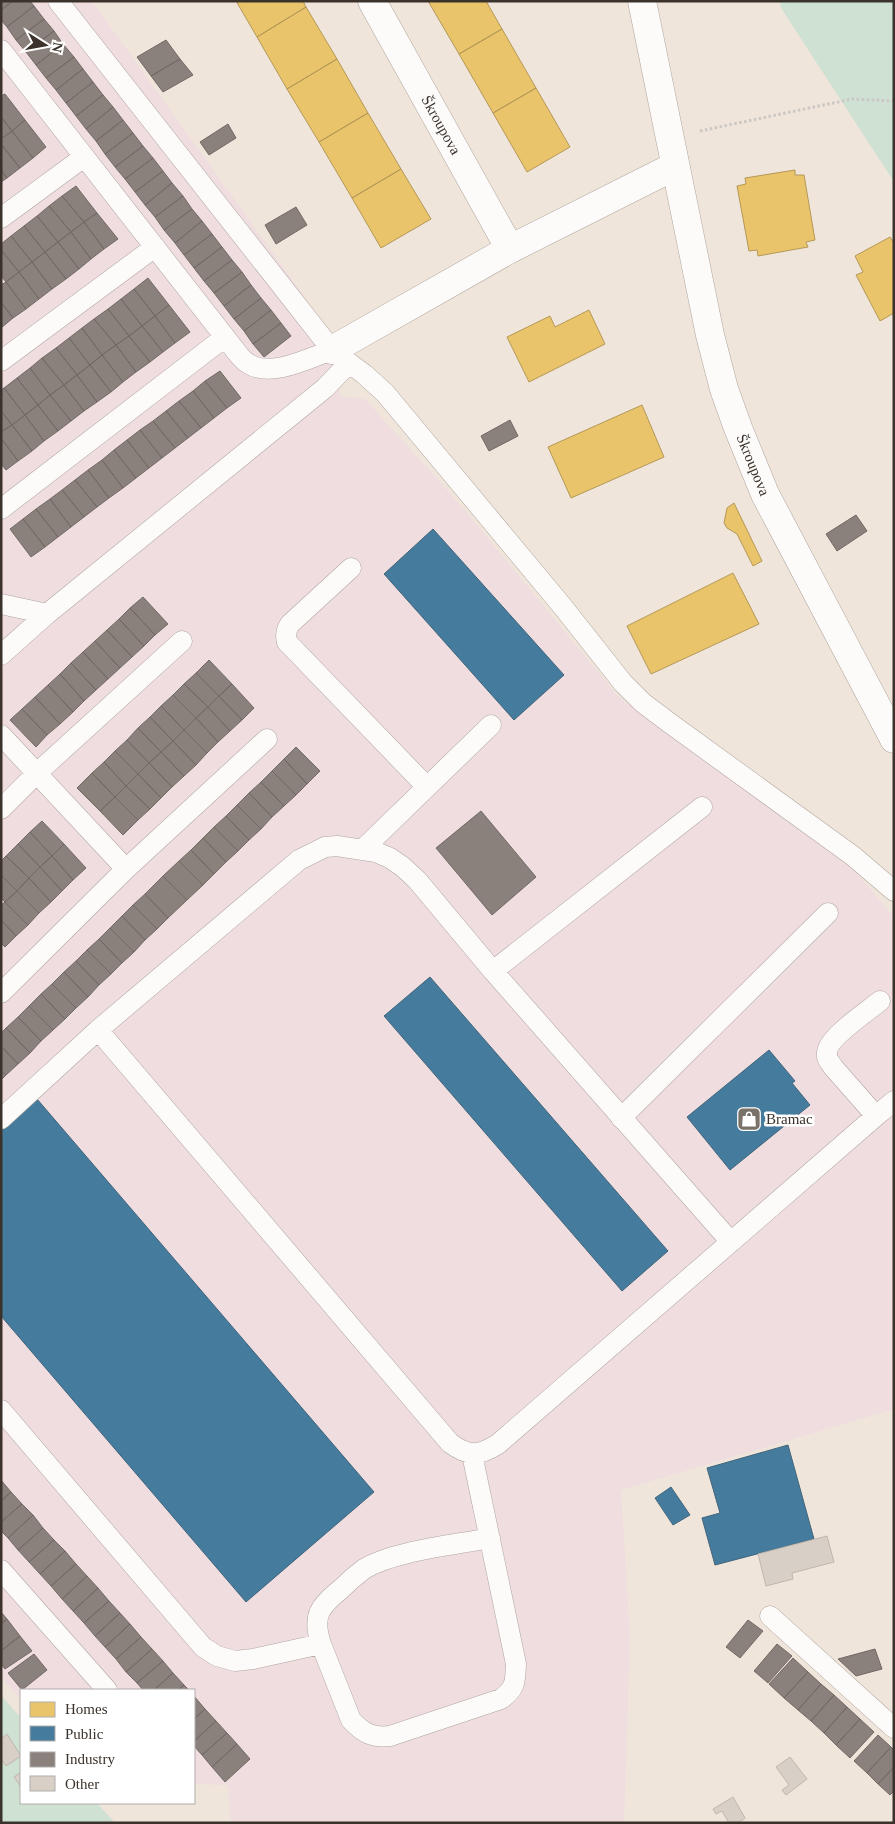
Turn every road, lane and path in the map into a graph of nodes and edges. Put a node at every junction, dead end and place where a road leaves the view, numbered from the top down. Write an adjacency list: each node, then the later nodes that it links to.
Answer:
1 (58, 1): 13 (lane)
2 (372, 1): 11 (street, Škroupova)
3 (642, 1): 6 (street, Škroupova)
4 (4, 60): 7 (lane)
5 (894, 101): 6 (path)
6 (669, 135): 8 (street, Škroupova)
7 (84, 156): 9 (lane); 10 (lane)
8 (675, 166): 11 (street); 24 (street, Škroupova)
9 (1, 218)
10 (154, 247): 12 (lane); 14 (lane)
11 (510, 249): 13 (street)
12 (225, 337): 13 (lane); 15 (lane)
13 (340, 357): 18 (lane); 31 (lane)
14 (1, 361)
15 (1, 509)
16 (351, 568): 26 (lane)
17 (1, 604): 18 (lane)
18 (47, 614): 20 (lane)
19 (182, 640): 25 (lane)
20 (1, 655)
21 (491, 725): 26 (lane)
22 (1, 735): 25 (lane)
23 (267, 739): 30 (lane)
24 (894, 739)
25 (37, 773): 28 (lane); 30 (lane)
26 (427, 787): 29 (lane)
27 (702, 807): 33 (lane)
28 (1, 809)
29 (363, 849): 33 (lane); 36 (lane)
30 (126, 869): 34 (lane)
31 (894, 891)
32 (828, 914): 39 (lane)
33 (493, 971): 39 (lane)
34 (1, 993)
35 (880, 1001): 38 (lane)
36 (98, 1030): 40 (lane); 43 (lane)
37 (894, 1101): 38 (lane)
38 (876, 1116): 41 (lane)
39 (621, 1118): 41 (lane)
40 (1, 1119)
41 (731, 1242): 43 (lane)
42 (1, 1410): 47 (lane)
43 (472, 1454): 44 (lane)
44 (490, 1538): 47 (lane); 47 (lane)
45 (1, 1570): 48 (lane)
46 (770, 1616): 49 (lane)
47 (321, 1644)
48 (106, 1689)
49 (894, 1728)

